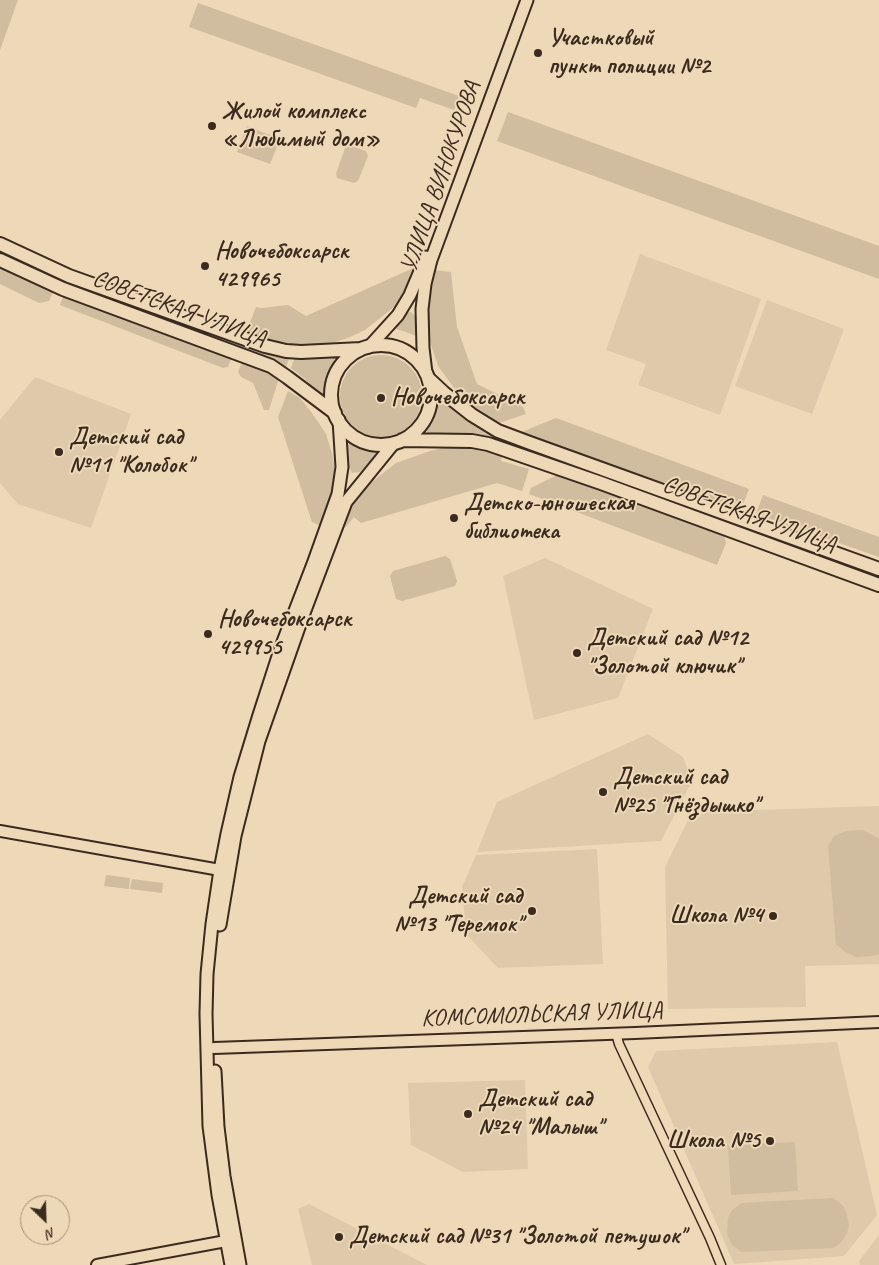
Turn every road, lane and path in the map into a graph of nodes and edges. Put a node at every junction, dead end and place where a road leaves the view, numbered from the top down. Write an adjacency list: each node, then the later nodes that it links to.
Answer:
1 (520, 0): 5 (main road, УЛИЦА ВИНОКУРОВА)
2 (527, 0): 6 (main road, УЛИЦА ВИНОКУРОВА)
3 (0, 244): 5 (main road, СОВЕТСКАЯ УЛИЦА)
4 (0, 260): 7 (main road, СОВЕТСКАЯ УЛИЦА)
5 (365, 348): 6 (main road); 7 (main road)
6 (427, 376): 8 (main road); 9 (main road, СОВЕТСКАЯ УЛИЦА)
7 (337, 417): 8 (main road); 12 (main road)
8 (398, 441): 10 (main road, СОВЕТСКАЯ УЛИЦА); 12 (main road)
9 (879, 569)
10 (879, 585)
11 (0, 831): 13 (street)
12 (231, 835): 13 (main road)
13 (224, 871): 16 (main road)
14 (879, 1022): 15 (street, КОМСОМОЛЬСКАЯ УЛИЦА)
15 (616, 1033): 16 (street, КОМСОМОЛЬСКАЯ УЛИЦА); 21 (street)
16 (210, 1048): 17 (main road)
17 (230, 1240): 18 (street); 19 (main road); 20 (main road)
18 (97, 1265)
19 (231, 1265)
20 (240, 1265)
21 (721, 1265)

